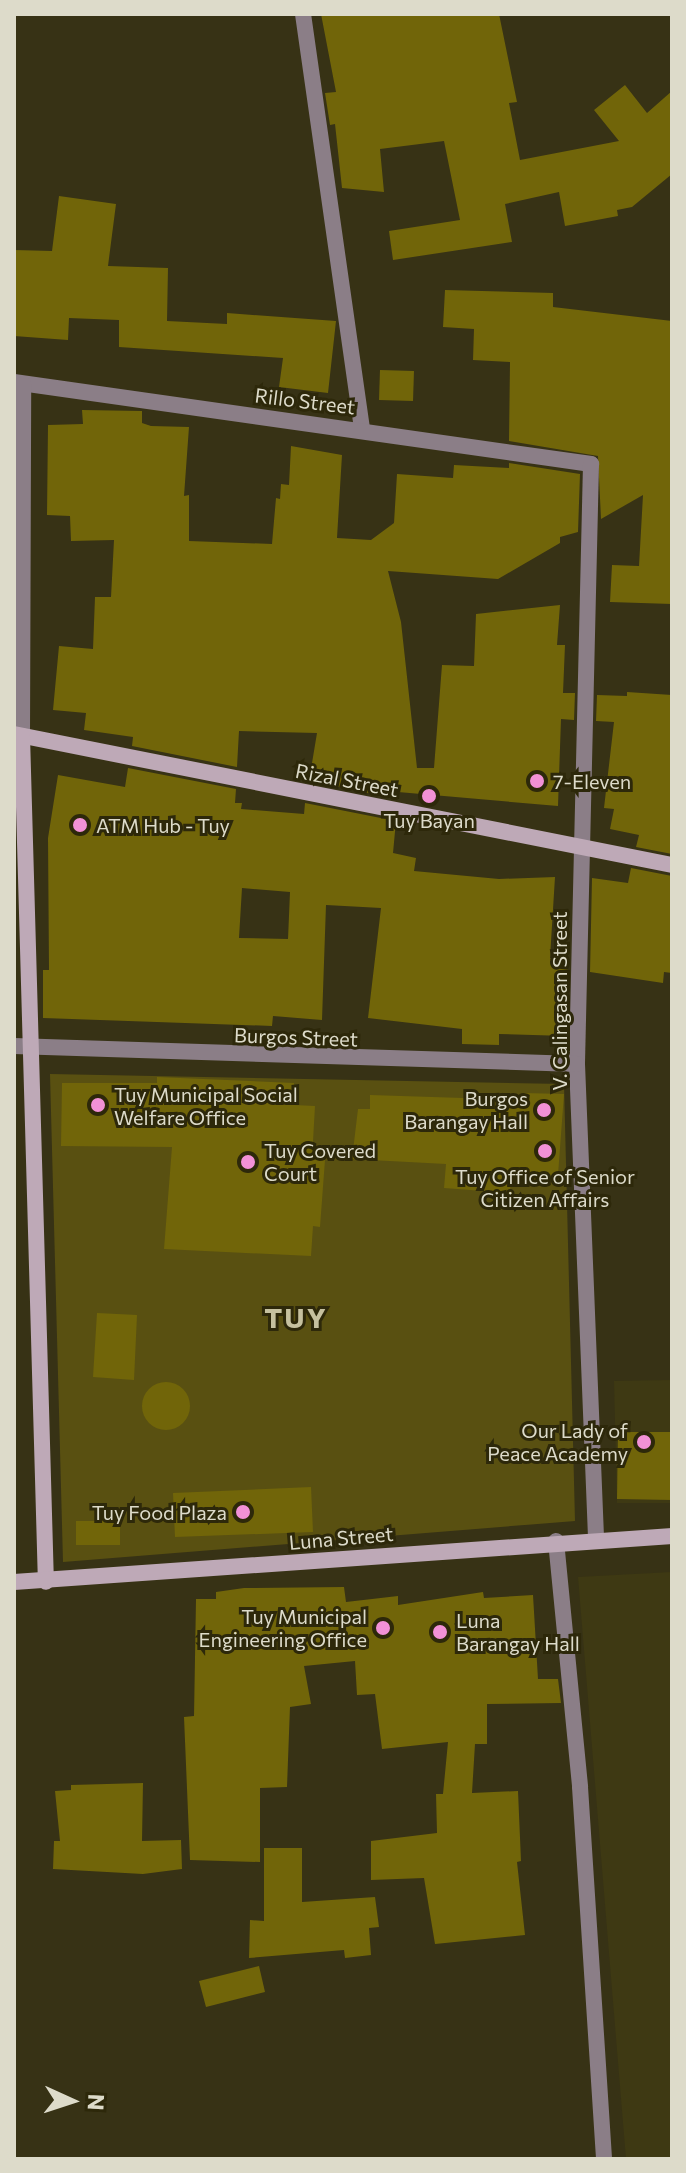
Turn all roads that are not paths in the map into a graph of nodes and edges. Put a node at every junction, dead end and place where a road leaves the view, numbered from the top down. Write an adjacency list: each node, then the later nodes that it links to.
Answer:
1 (303, 14): 3 (street)
2 (18, 383): 3 (street, Rillo Street); 5 (street)
3 (362, 428): 4 (street, Rillo Street)
4 (591, 464): 6 (street, V. Calingasan Street)
5 (18, 735): 6 (street, Rizal Street); 8 (street)
6 (581, 847): 7 (street, Rizal Street); 9 (street, V. Calingasan Street)
7 (672, 865)
8 (21, 1046): 9 (street, Burgos Street); 14 (street)
9 (577, 1064): 11 (street, V. Calingasan Street)
10 (672, 1536): 11 (street, Luna Street)
11 (596, 1538): 12 (street, Luna Street)
12 (556, 1541): 14 (street, Luna Street); 15 (street)
13 (14, 1582): 14 (street, Luna Street)
14 (46, 1582)
15 (604, 2159)

